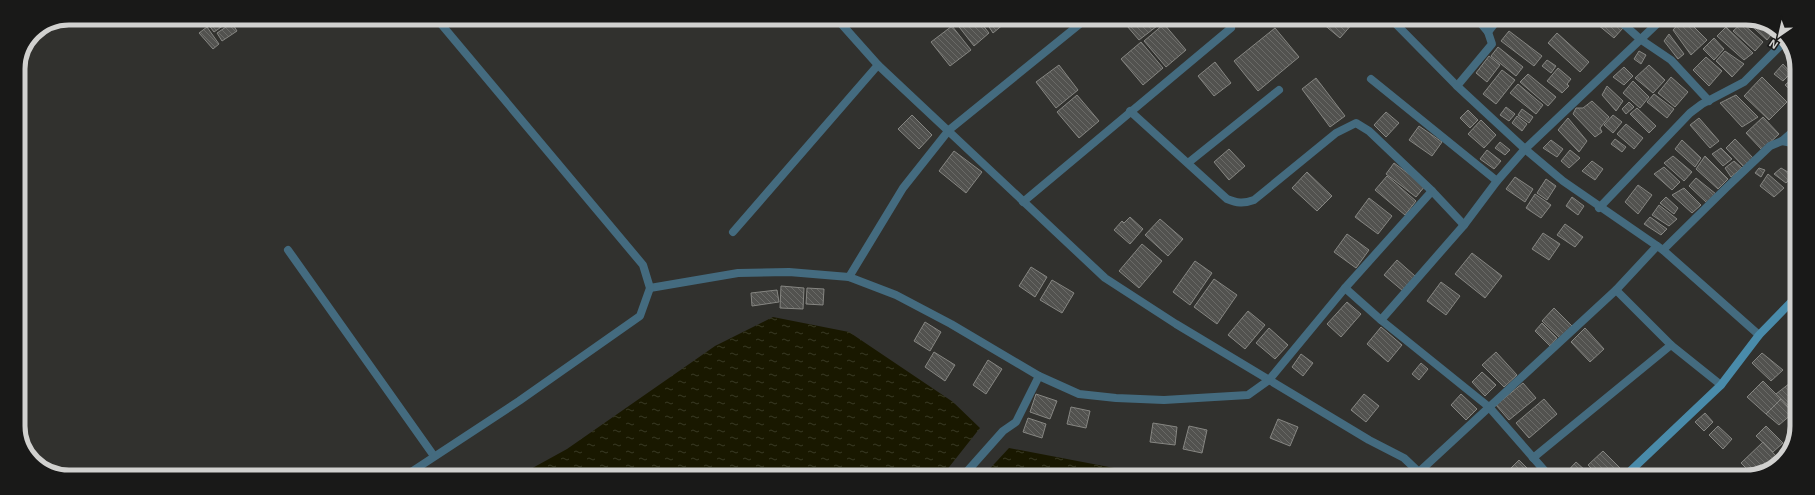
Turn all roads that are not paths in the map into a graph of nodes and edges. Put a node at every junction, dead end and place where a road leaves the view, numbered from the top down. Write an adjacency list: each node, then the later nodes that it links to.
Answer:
1 (442, 25): 34 (street)
2 (842, 25): 13 (street)
3 (1079, 25): 19 (street)
4 (1397, 25): 15 (street)
5 (1482, 25): 10 (street)
6 (1493, 25): 10 (street)
7 (1624, 25): 11 (street)
8 (1655, 25): 11 (street)
9 (1231, 28): 18 (street)
10 (1488, 32): 15 (street)
11 (1640, 39): 17 (street); 23 (street)
12 (1782, 44): 17 (street)
13 (878, 65): 19 (street); 30 (street)
14 (1371, 78): 25 (street)
15 (1457, 86): 23 (street)
16 (1279, 90): 24 (street)
17 (1709, 101): 28 (street)
18 (1130, 111): 24 (street); 27 (street)
19 (949, 130): 27 (street); 33 (street)
20 (1790, 134): 21 (street)
21 (1782, 141): 22 (street); 31 (street)
22 (1790, 143)
23 (1525, 149): 25 (street); 28 (street)
24 (1188, 163): 26 (street)
25 (1497, 181): 29 (street)
26 (1432, 191): 29 (street); 35 (street)
27 (1023, 202): 42 (street)
28 (1600, 208): 31 (street)
29 (1464, 225): 38 (street)
30 (733, 232)
31 (1660, 248): 36 (street); 39 (street)
32 (288, 250): 45 (street)
33 (849, 277): 34 (street); 41 (street)
34 (650, 288): 45 (street)
35 (1345, 288): 38 (street); 42 (street)
36 (1616, 290): 40 (street); 44 (street)
37 (1790, 303): 39 (main road)
38 (1381, 320): 44 (street)
39 (1759, 335): 43 (main road)
40 (1671, 345): 43 (street); 46 (street)
41 (1039, 376): 42 (street); 48 (street)
42 (1269, 380): 49 (street)
43 (1721, 385): 52 (main road)
44 (1489, 407): 46 (street); 50 (street)
45 (434, 456): 47 (street)
46 (1533, 458): 51 (street)
47 (414, 470)
48 (968, 470)
49 (1418, 470)
50 (1426, 470)
51 (1544, 470)
52 (1631, 470)

